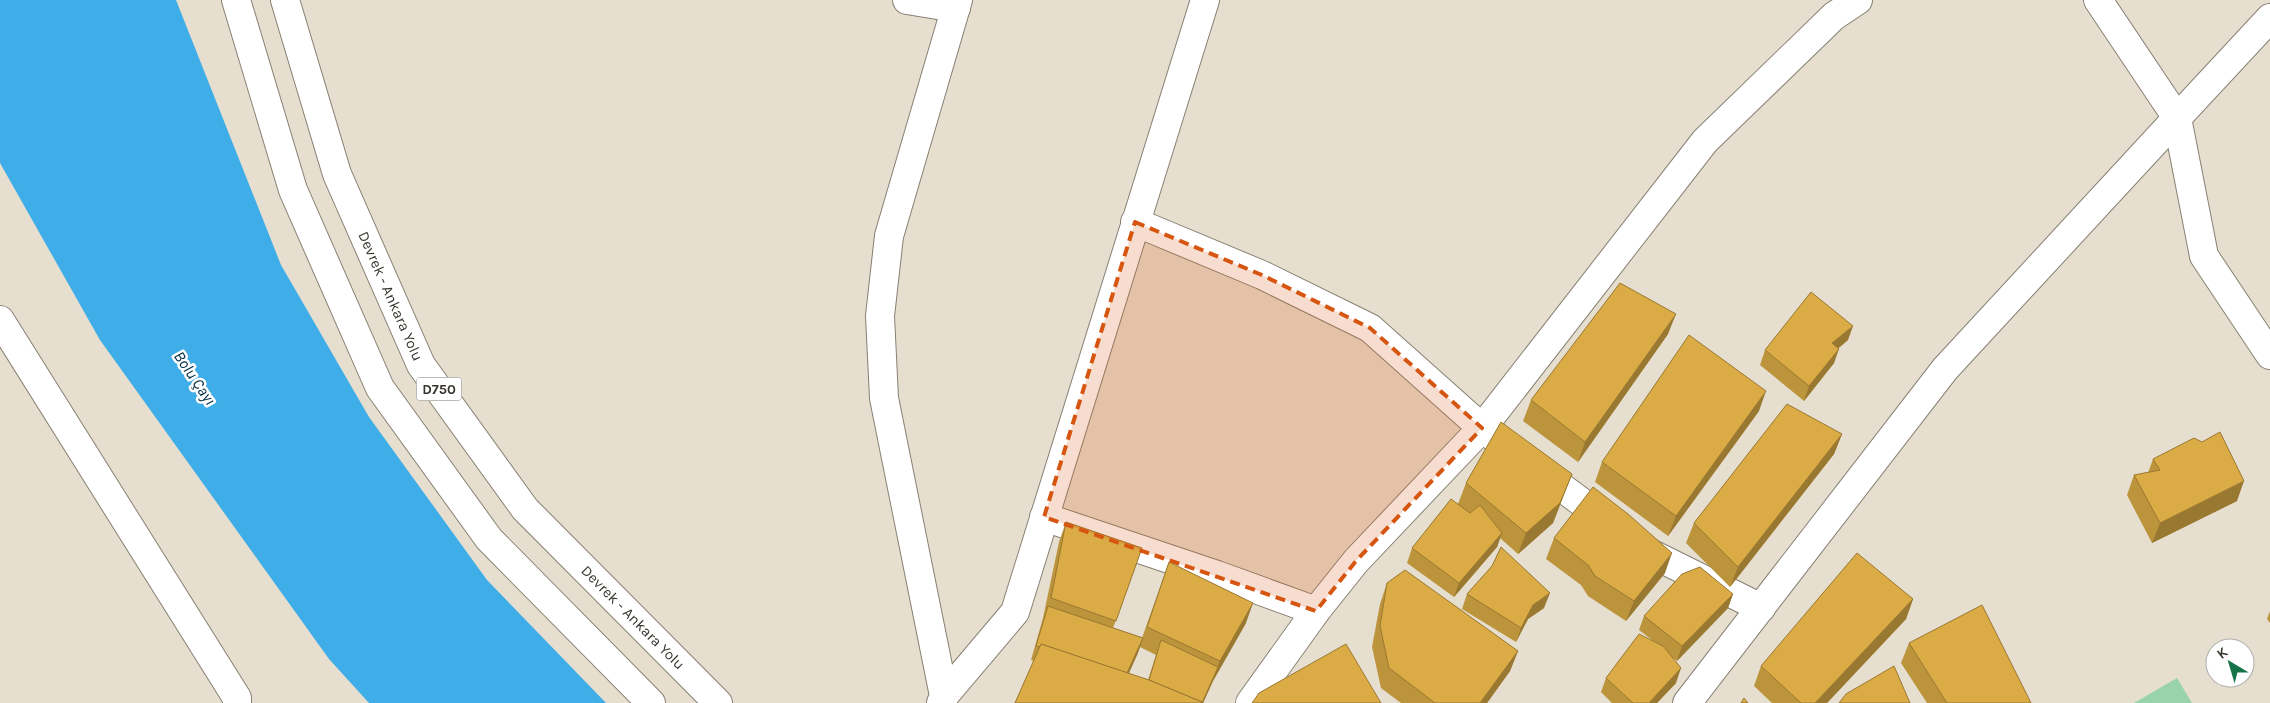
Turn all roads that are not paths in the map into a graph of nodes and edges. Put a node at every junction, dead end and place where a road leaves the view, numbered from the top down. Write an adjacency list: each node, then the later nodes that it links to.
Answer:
1 (236, 0): 19 (main road, D750)
2 (285, 0): 20 (main road, Devrek - Ankara Yolu / D750)
3 (907, 0): 7 (main road)
4 (1205, 0): 10 (main road)
5 (1858, 0): 13 (main road)
6 (2098, 0): 9 (main road)
7 (957, 4): 17 (main road)
8 (2270, 18): 9 (main road)
9 (2177, 118): 12 (main road); 15 (main road)
10 (1135, 222): 13 (main road); 14 (main road)
11 (0, 320): 18 (main road)
12 (2270, 355)
13 (1482, 428): 15 (main road); 16 (main road)
14 (1044, 517): 16 (main road); 17 (main road)
15 (1761, 608): 22 (main road)
16 (1316, 611): 21 (main road)
17 (943, 700)
18 (237, 703)
19 (651, 703)
20 (718, 703)
21 (1250, 703)
22 (1687, 703)

